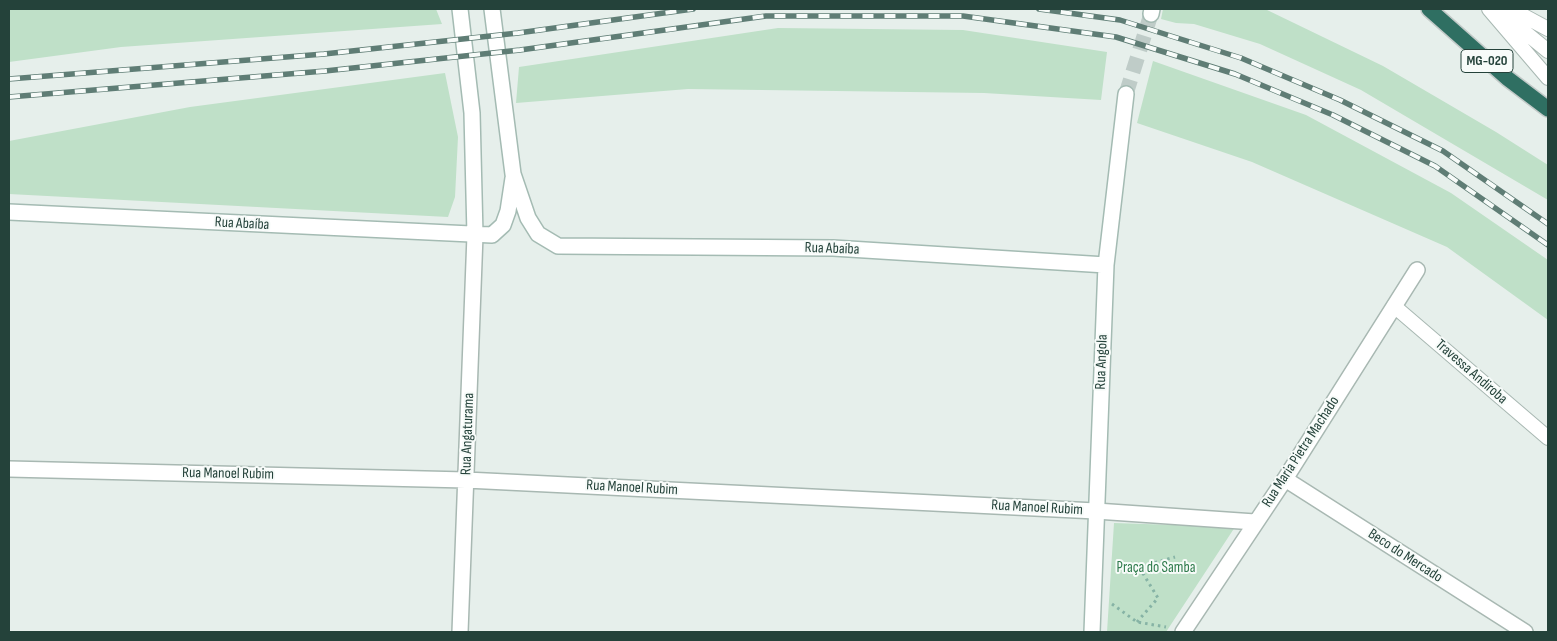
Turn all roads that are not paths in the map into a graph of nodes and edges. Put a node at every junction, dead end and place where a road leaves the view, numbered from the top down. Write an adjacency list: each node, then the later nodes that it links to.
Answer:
1 (460, 9): 16 (street, Rua Angaturama)
2 (484, 9): 9 (street)
3 (492, 9): 9 (street)
4 (1429, 9): 13 (highway, MG-020)
5 (1489, 9): 11 (lane)
6 (1497, 9): 10 (lane)
7 (1511, 9): 8 (lane)
8 (1548, 29)
9 (497, 38): 14 (street)
10 (1548, 51)
11 (1548, 78)
12 (1126, 94): 17 (street, Rua Angola)
13 (1548, 109)
14 (513, 174): 16 (street); 17 (street, Rua Abaíba)
15 (9, 212): 16 (street, Rua Abaíba)
16 (475, 235): 23 (street, Rua Angaturama)
17 (1106, 265): 24 (street, Rua Angola)
18 (1417, 270): 19 (street, Rua Maria Pietra Machado)
19 (1394, 306): 20 (lane, Travessa Andiroba); 22 (street, Rua Maria Pietra Machado)
20 (1548, 438)
21 (9, 469): 23 (street, Rua Manoel Rubim)
22 (1285, 479): 25 (street, Rua Maria Pietra Machado); 29 (street, Beco do Mercado)
23 (466, 480): 24 (street, Rua Manoel Rubim); 27 (street, Rua Angaturama)
24 (1096, 511): 25 (street, Rua Manoel Rubim); 28 (street, Rua Angola)
25 (1255, 522): 26 (street, Rua Maria Pietra Machado)
26 (1183, 631)
27 (460, 632)
28 (1092, 632)
29 (1525, 632)

